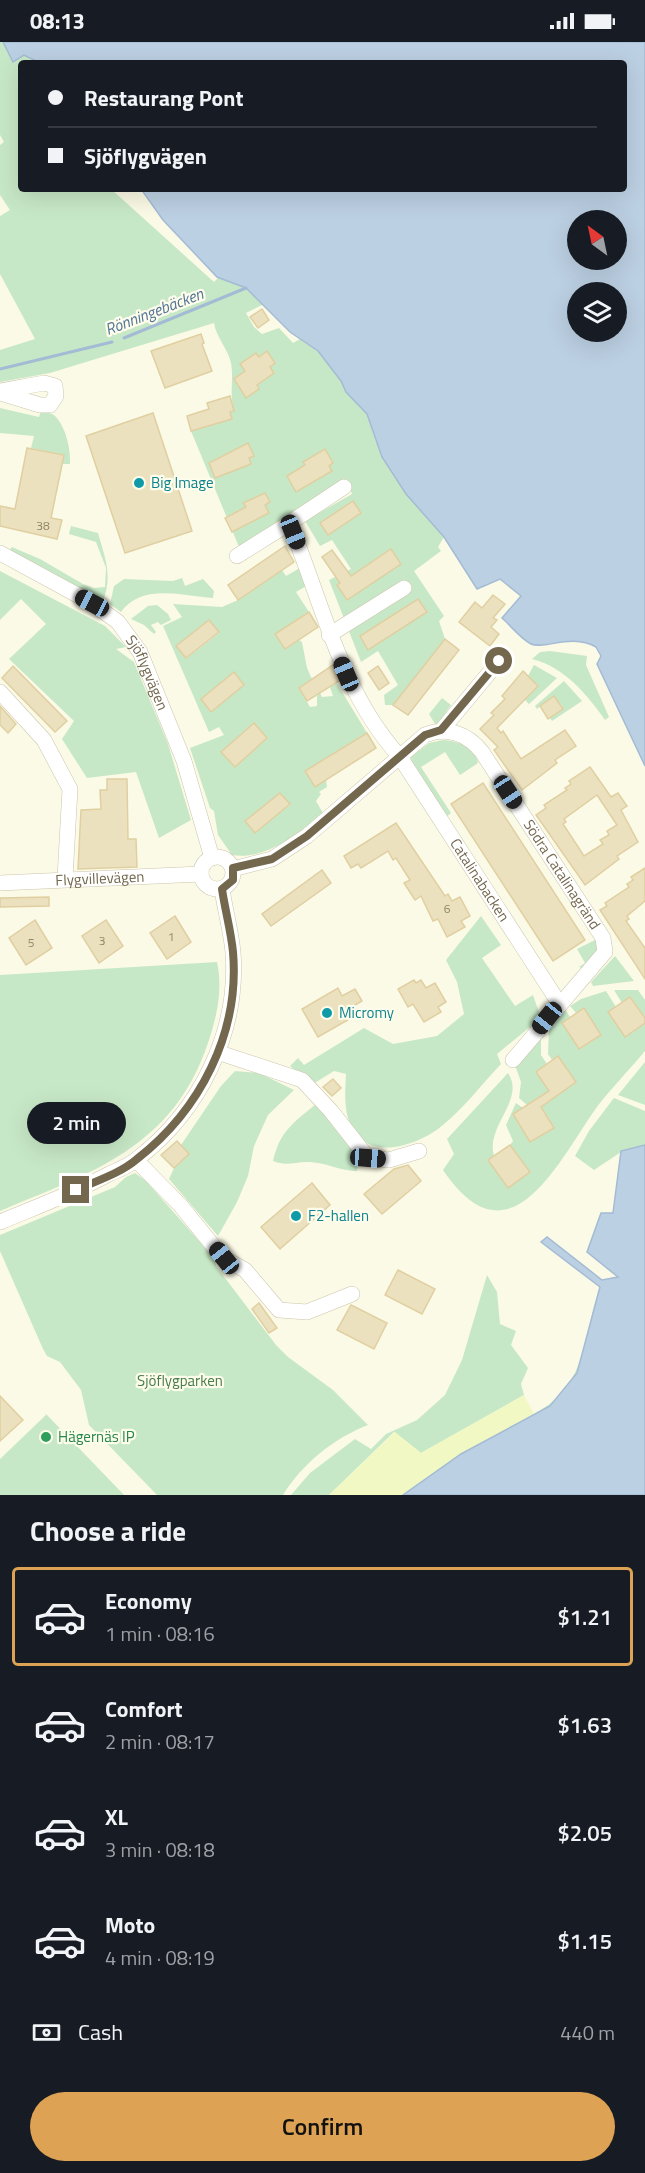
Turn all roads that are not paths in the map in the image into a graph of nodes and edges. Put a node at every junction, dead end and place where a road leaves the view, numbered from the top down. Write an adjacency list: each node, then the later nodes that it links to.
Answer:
1 (344, 487): 2 (street)
2 (285, 526): 4 (street); 6 (street, Catalinabacken)
3 (0, 553): 11 (street, Sjöflygvägen)
4 (237, 556)
5 (404, 588): 6 (street)
6 (329, 635): 10 (street, Catalinabacken)
7 (499, 661): 9 (street)
8 (0, 692): 14 (street)
9 (441, 730): 10 (street); 17 (street, Södra Catalinagränd)
10 (400, 757): 12 (street); 17 (street, Catalinabacken)
11 (212, 858): 12 (street); 13 (street)
12 (233, 868): 16 (street)
13 (201, 874): 14 (street, Flygvillevägen); 16 (street)
14 (65, 878): 15 (street, Flygvillevägen)
15 (0, 883)
16 (222, 889): 18 (street)
17 (559, 1004): 19 (street, Södra Catalinagränd)
18 (220, 1053): 20 (street); 21 (street)
19 (513, 1060)
20 (419, 1151)
21 (136, 1160): 22 (street); 23 (street)
22 (0, 1222)
23 (352, 1294)

